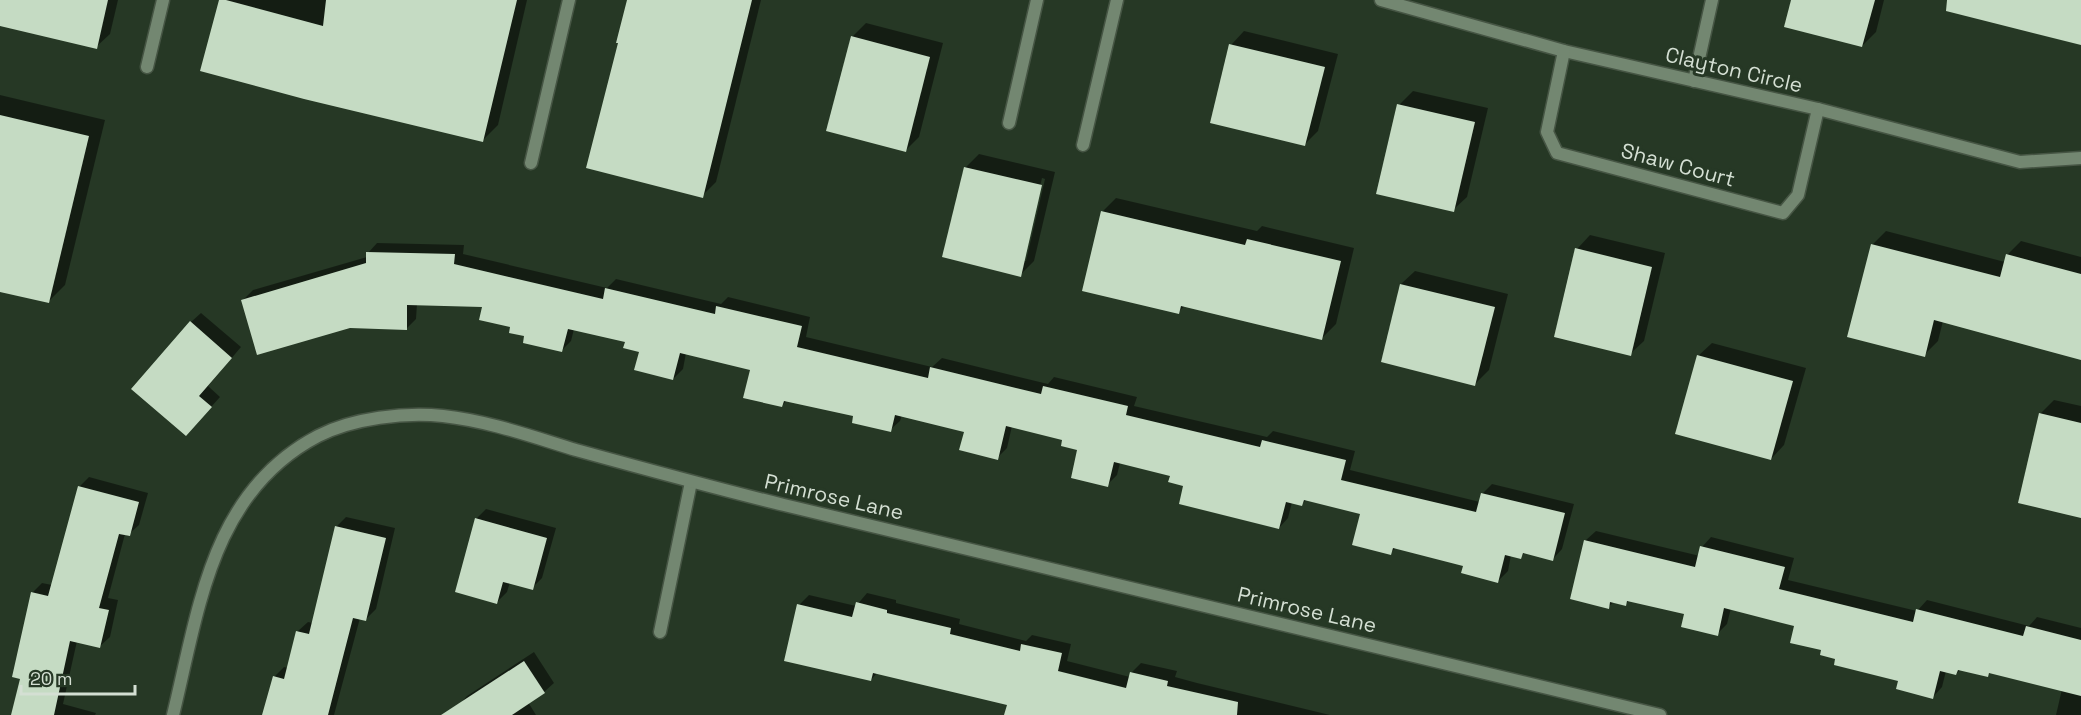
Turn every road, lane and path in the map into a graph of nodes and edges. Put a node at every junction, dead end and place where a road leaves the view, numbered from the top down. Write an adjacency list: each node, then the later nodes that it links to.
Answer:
1 (163, 0): 8 (street)
2 (569, 0): 14 (street)
3 (1037, 0): 11 (street)
4 (1117, 0): 12 (street)
5 (1381, 0): 7 (street, Clayton Circle)
6 (1712, 0): 9 (street)
7 (1564, 51): 9 (street, Clayton Circle); 10 (street, Shaw Court)
8 (147, 67)
9 (1694, 81): 10 (street, Clayton Circle)
10 (1818, 109): 13 (street, Clayton Circle)
11 (1009, 123)
12 (1083, 145)
13 (2081, 158)
14 (531, 163)
15 (691, 482): 16 (street); 17 (street, Primrose Lane); 18 (street, Primrose Lane)
16 (660, 632)
17 (174, 715)
18 (1660, 715)

